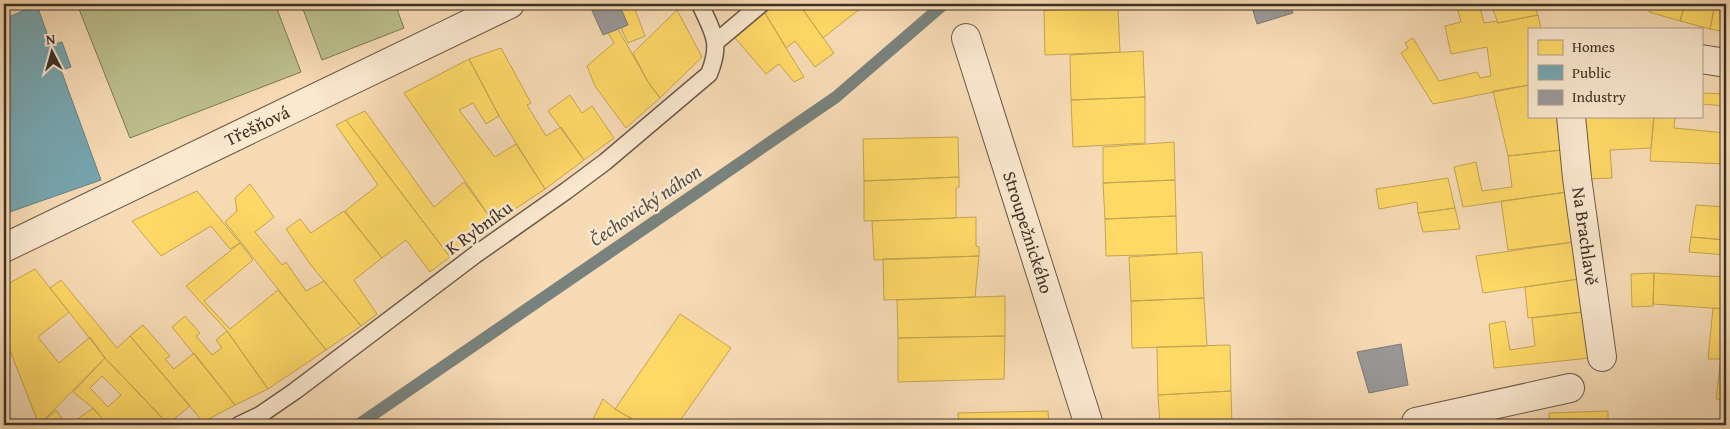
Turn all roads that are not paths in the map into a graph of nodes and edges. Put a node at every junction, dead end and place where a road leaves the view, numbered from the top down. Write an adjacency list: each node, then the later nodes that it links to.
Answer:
1 (510, 4): 9 (street, Třešňová)
2 (700, 4): 5 (lane)
3 (761, 4): 5 (lane)
4 (966, 38): 15 (street, Stroupežnického)
5 (716, 42): 14 (lane, K Rybníku)
6 (1702, 59): 7 (street)
7 (1726, 63)
8 (1571, 118): 10 (street, Na Brachlavě)
9 (4, 248)
10 (1602, 357)
11 (1570, 388): 12 (street)
12 (1485, 415): 13 (street)
13 (1416, 422)
14 (239, 425)
15 (1089, 425)

